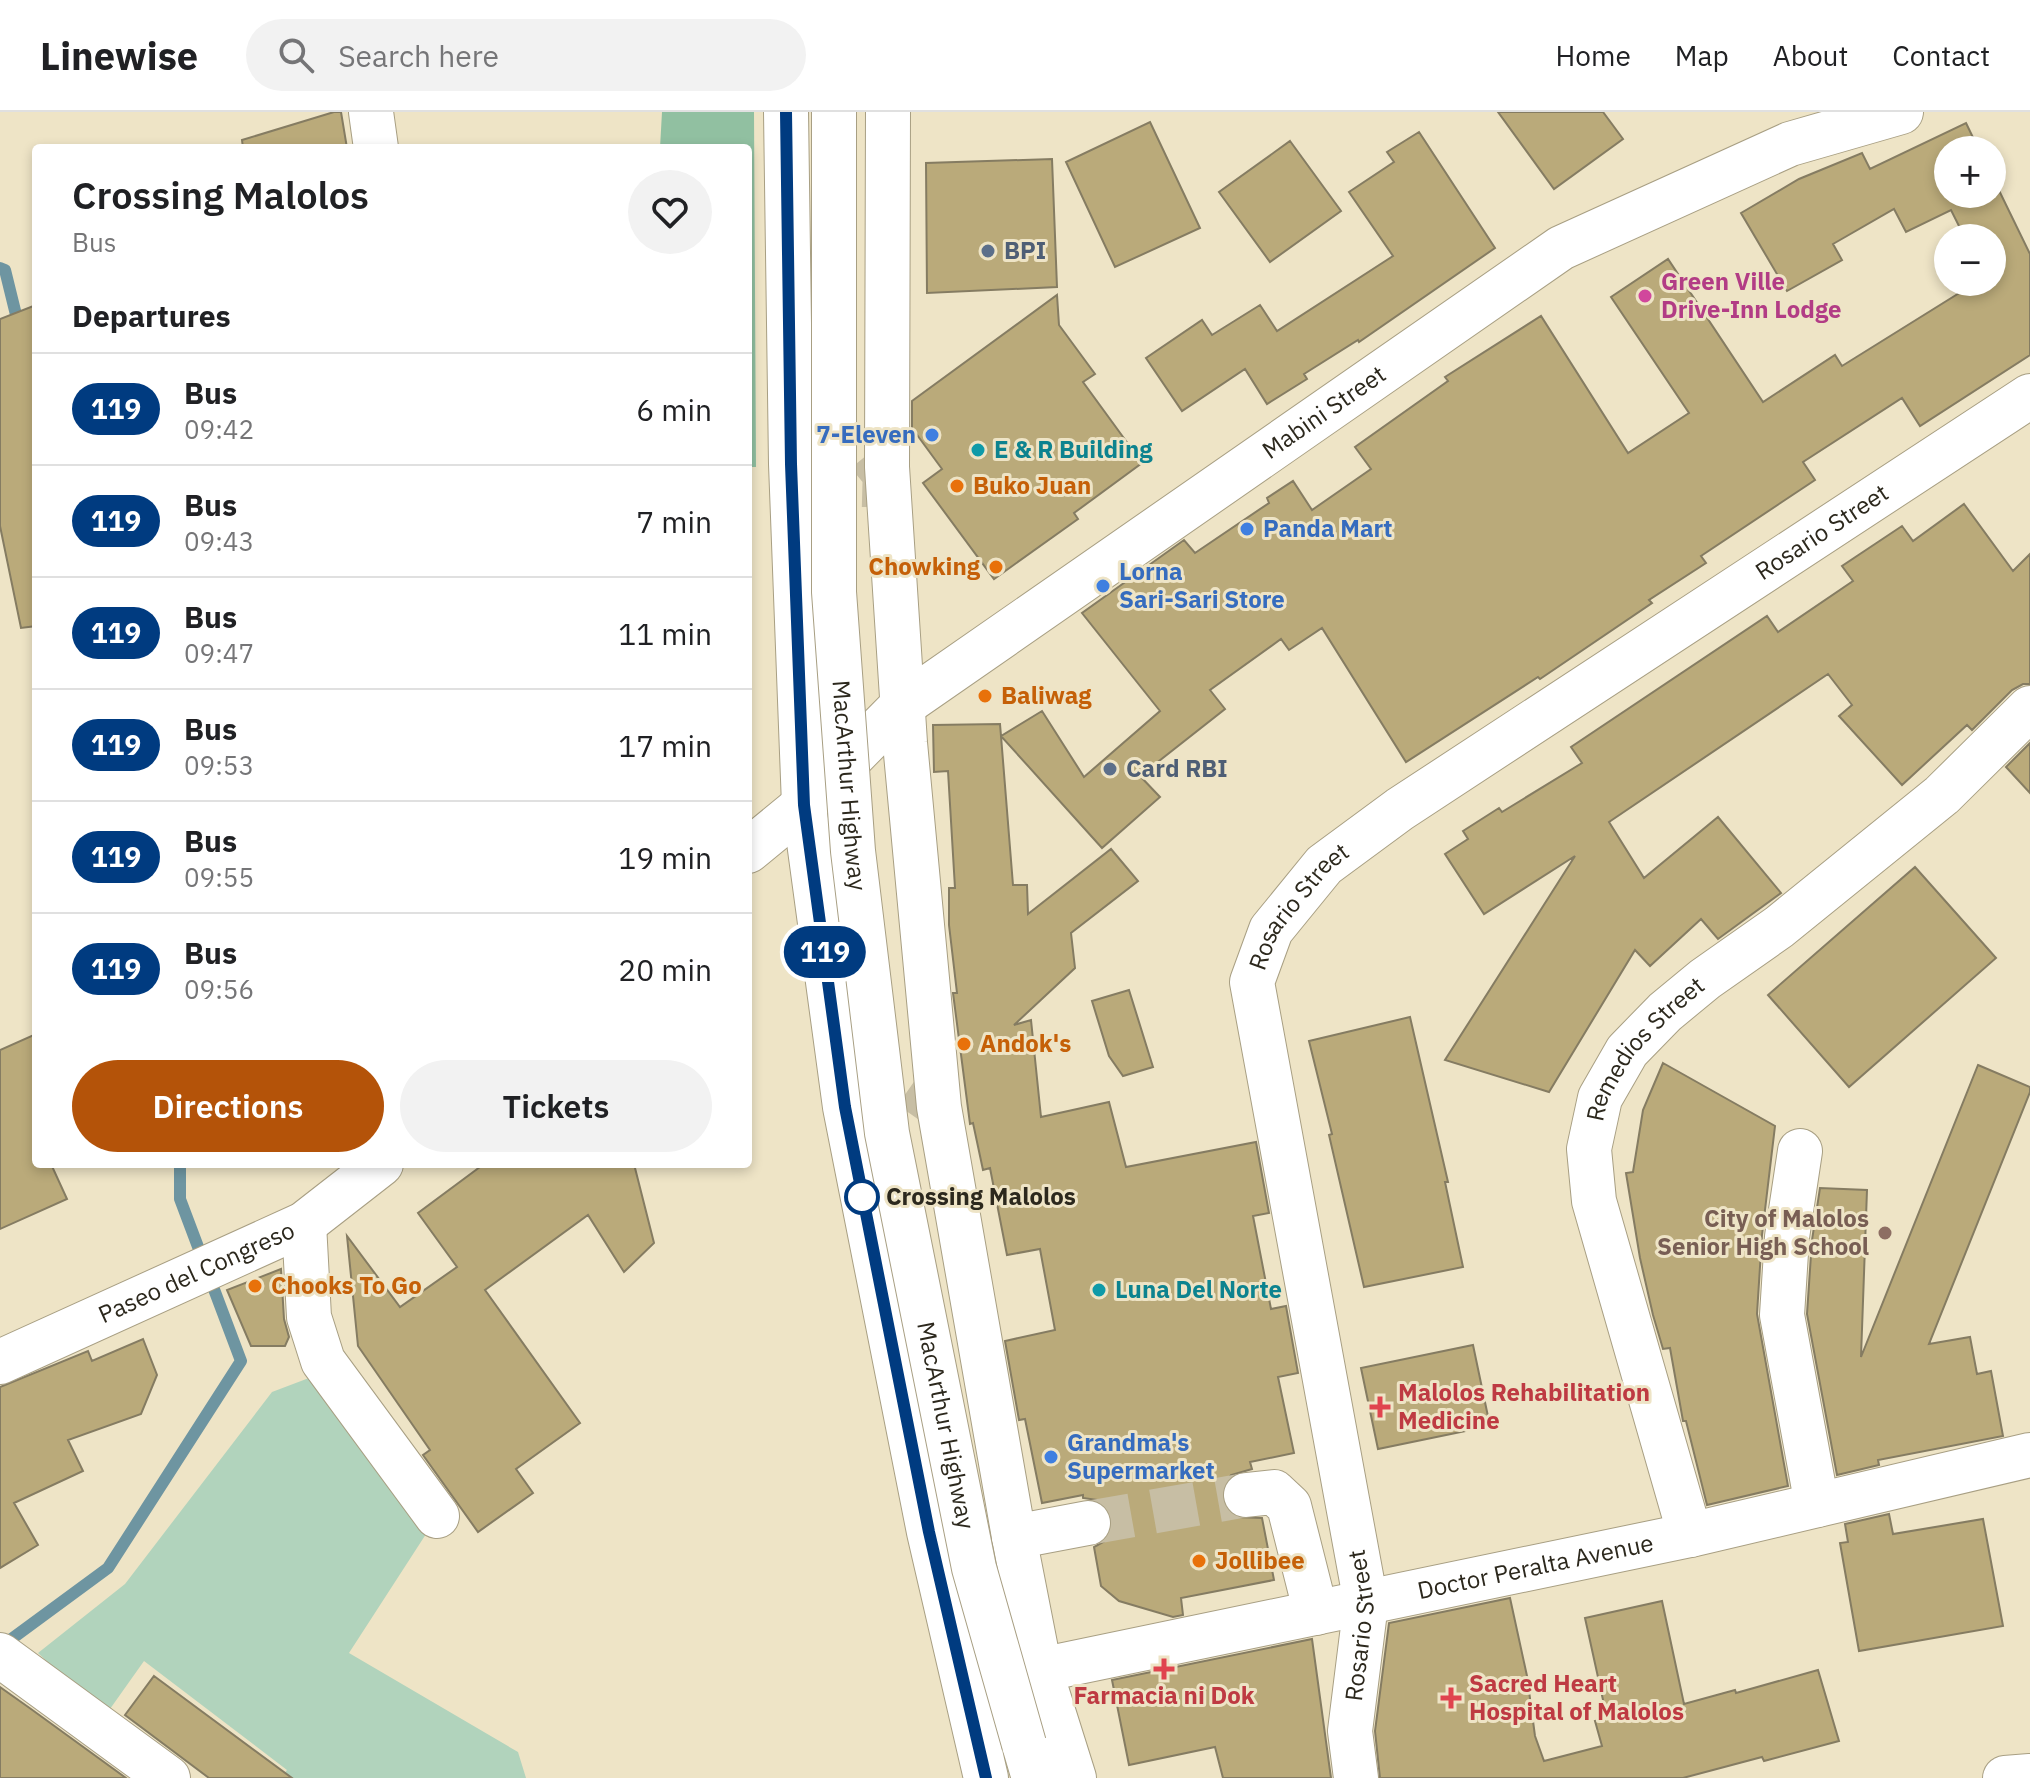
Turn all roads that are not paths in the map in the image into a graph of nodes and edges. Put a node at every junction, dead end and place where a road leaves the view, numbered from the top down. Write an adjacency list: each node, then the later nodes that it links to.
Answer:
1 (371, 112): 6 (main road)
2 (786, 112): 10 (main road, MacArthur Highway)
3 (834, 112): 27 (main road, MacArthur Highway, bridge)
4 (888, 112): 8 (main road, MacArthur Highway)
5 (1901, 112): 8 (main road, Mabini Street)
6 (375, 144)
7 (2030, 396): 23 (main road, Rosario Street)
8 (903, 705): 10 (main road, Mabini Street); 22 (main road, MacArthur Highway)
9 (2030, 708): 21 (main road, Remedios Street)
10 (804, 805): 11 (main road); 30 (main road, MacArthur Highway)
11 (752, 848)
12 (1800, 1151): 18 (main road)
13 (376, 1168): 14 (main road, Paseo del Congreso)
14 (304, 1224): 15 (main road, Paseo del Congreso); 19 (main road)
15 (0, 1362)
16 (2030, 1455): 18 (main road, Doctor Peralta Avenue)
17 (1246, 1495): 24 (main road)
18 (1817, 1505): 21 (main road, Doctor Peralta Avenue)
19 (437, 1516)
20 (1088, 1523): 22 (main road)
21 (1690, 1535): 23 (main road, Doctor Peralta Avenue)
22 (1014, 1537): 26 (main road, MacArthur Highway)
23 (1366, 1603): 24 (main road, Doctor Peralta Avenue); 32 (main road, Rosario Street)
24 (1316, 1613): 26 (main road, Doctor Peralta Avenue)
25 (12, 1665): 29 (main road)
26 (1040, 1670): 31 (main road, MacArthur Highway)
27 (1029, 1761)
28 (2030, 1776): 33 (main road)
29 (168, 1778)
30 (986, 1778)
31 (1074, 1778)
32 (1356, 1778)
33 (2005, 1778)

